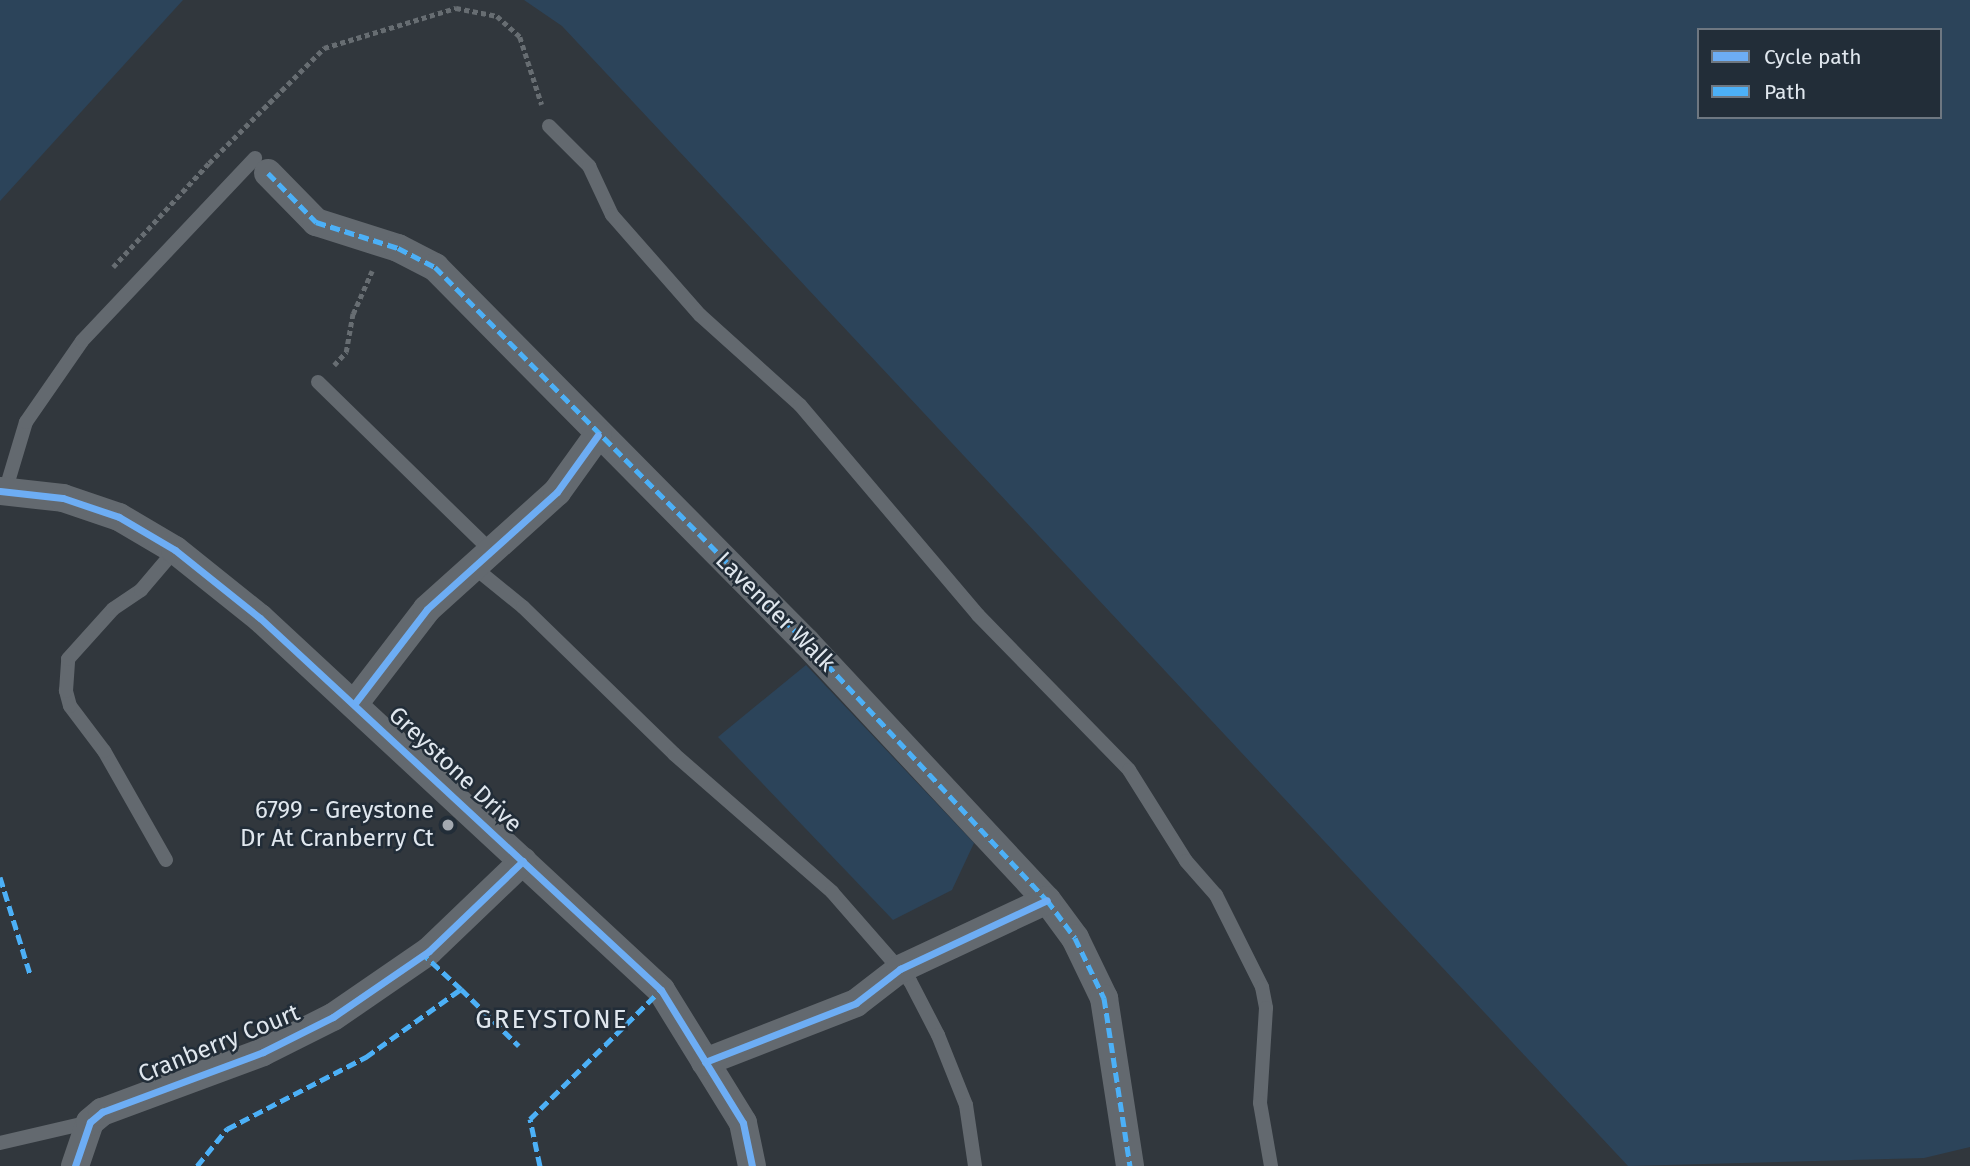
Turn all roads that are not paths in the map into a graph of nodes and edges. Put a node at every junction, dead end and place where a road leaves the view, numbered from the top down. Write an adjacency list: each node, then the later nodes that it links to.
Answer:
1 (549, 126): 20 (lane)
2 (262, 166): 4 (street, Lavender Walk); 5 (lane)
3 (318, 382): 7 (lane)
4 (598, 435): 7 (street); 11 (street, Lavender Walk)
5 (2, 492): 6 (street, Greystone Drive)
6 (175, 550): 8 (street, Greystone Drive); 9 (lane)
7 (484, 560): 8 (street); 12 (lane)
8 (355, 703): 10 (street, Greystone Drive)
9 (166, 860)
10 (523, 861): 13 (street, Greystone Drive); 14 (street, Cranberry Court)
11 (1047, 900): 12 (street); 19 (street, Lavender Walk)
12 (900, 970): 13 (street); 18 (lane)
13 (705, 1062): 17 (street, Greystone Drive)
14 (90, 1122): 15 (lane); 16 (street)
15 (0, 1143)
16 (75, 1166)
17 (752, 1166)
18 (975, 1166)
19 (1130, 1166)
20 (1271, 1166)

